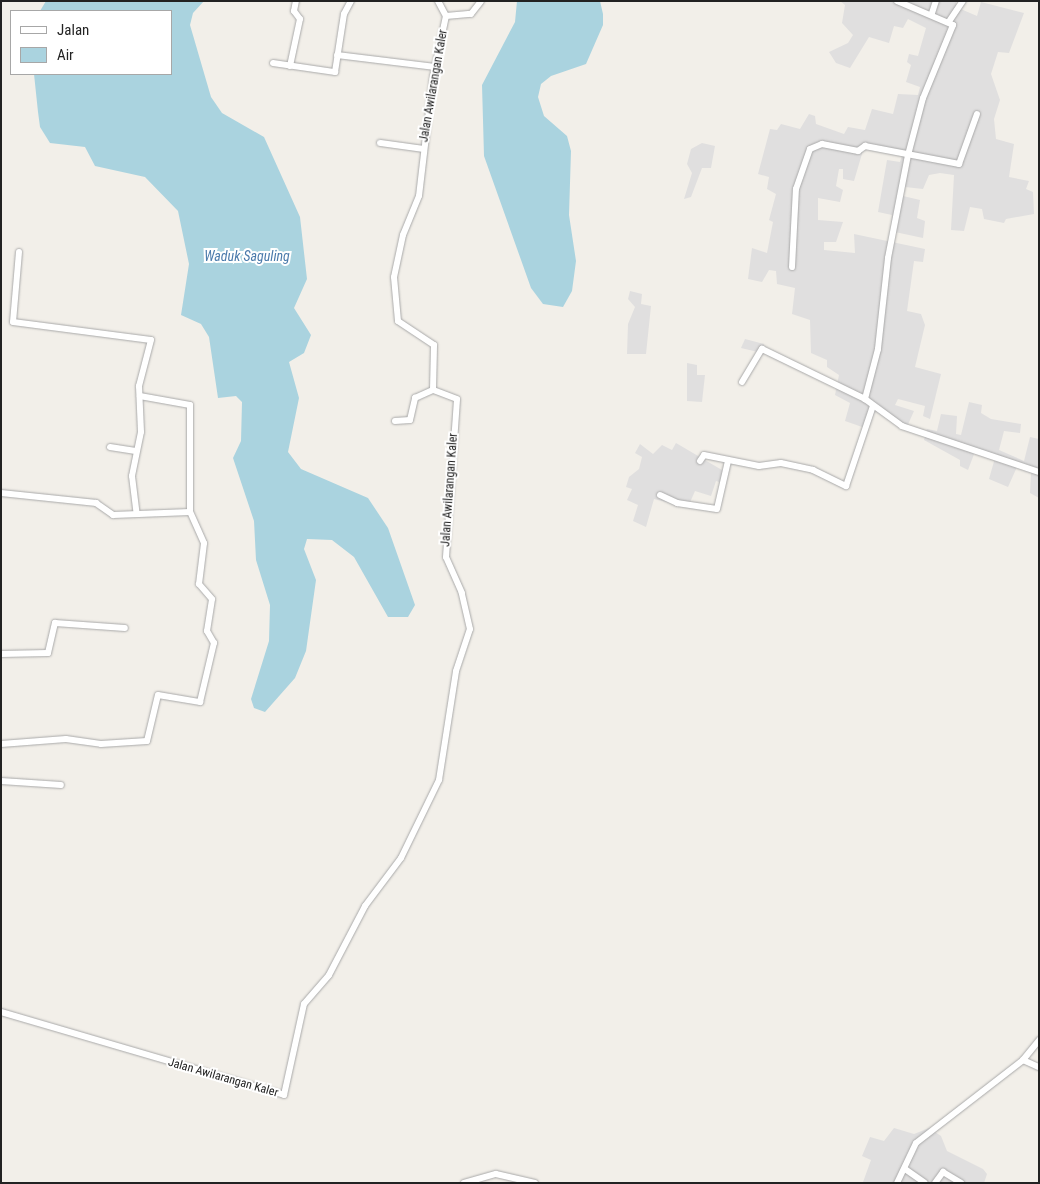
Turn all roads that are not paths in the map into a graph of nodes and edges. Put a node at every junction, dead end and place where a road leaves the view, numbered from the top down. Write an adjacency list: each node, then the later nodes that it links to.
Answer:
1 (296, 1): 13 (street)
2 (351, 1): 11 (street)
3 (438, 1): 9 (street)
4 (481, 1): 9 (street, Jalan Awilarangan Kaler)
5 (896, 1): 8 (street)
6 (936, 1): 8 (street)
7 (963, 1): 10 (street)
8 (932, 13): 10 (street)
9 (446, 16): 14 (street, Jalan Awilarangan Kaler)
10 (950, 20): 18 (street)
11 (337, 55): 13 (street); 14 (street)
12 (273, 63): 13 (street)
13 (290, 66)
14 (435, 66): 17 (street, Jalan Awilarangan Kaler)
15 (977, 114): 18 (street)
16 (380, 143): 17 (street)
17 (423, 149): 22 (street, Jalan Awilarangan Kaler)
18 (908, 155): 20 (street); 24 (street)
19 (19, 252): 23 (street)
20 (792, 266)
21 (742, 382): 24 (street)
22 (433, 390): 26 (street); 41 (street, Jalan Awilarangan Kaler)
23 (140, 396): 28 (street); 34 (street)
24 (865, 399): 25 (street)
25 (874, 406): 29 (street); 31 (street)
26 (395, 421)
27 (110, 447): 28 (street)
28 (136, 451): 35 (street)
29 (728, 461): 30 (street); 33 (street)
30 (700, 462)
31 (1039, 472)
32 (1, 493): 35 (street)
33 (660, 495)
34 (190, 512): 35 (street); 38 (street)
35 (137, 514)
36 (125, 628): 37 (street)
37 (1, 654)
38 (1, 744)
39 (1, 781): 40 (street)
40 (61, 785)
41 (1, 1012)
42 (1039, 1040): 43 (street)
43 (1023, 1060): 44 (street); 45 (street)
44 (1039, 1067)
45 (905, 1170): 48 (street); 49 (street)
46 (464, 1183): 47 (street)
47 (535, 1183)
48 (897, 1183)
49 (925, 1183)
50 (935, 1183): 51 (street)
51 (961, 1183)

